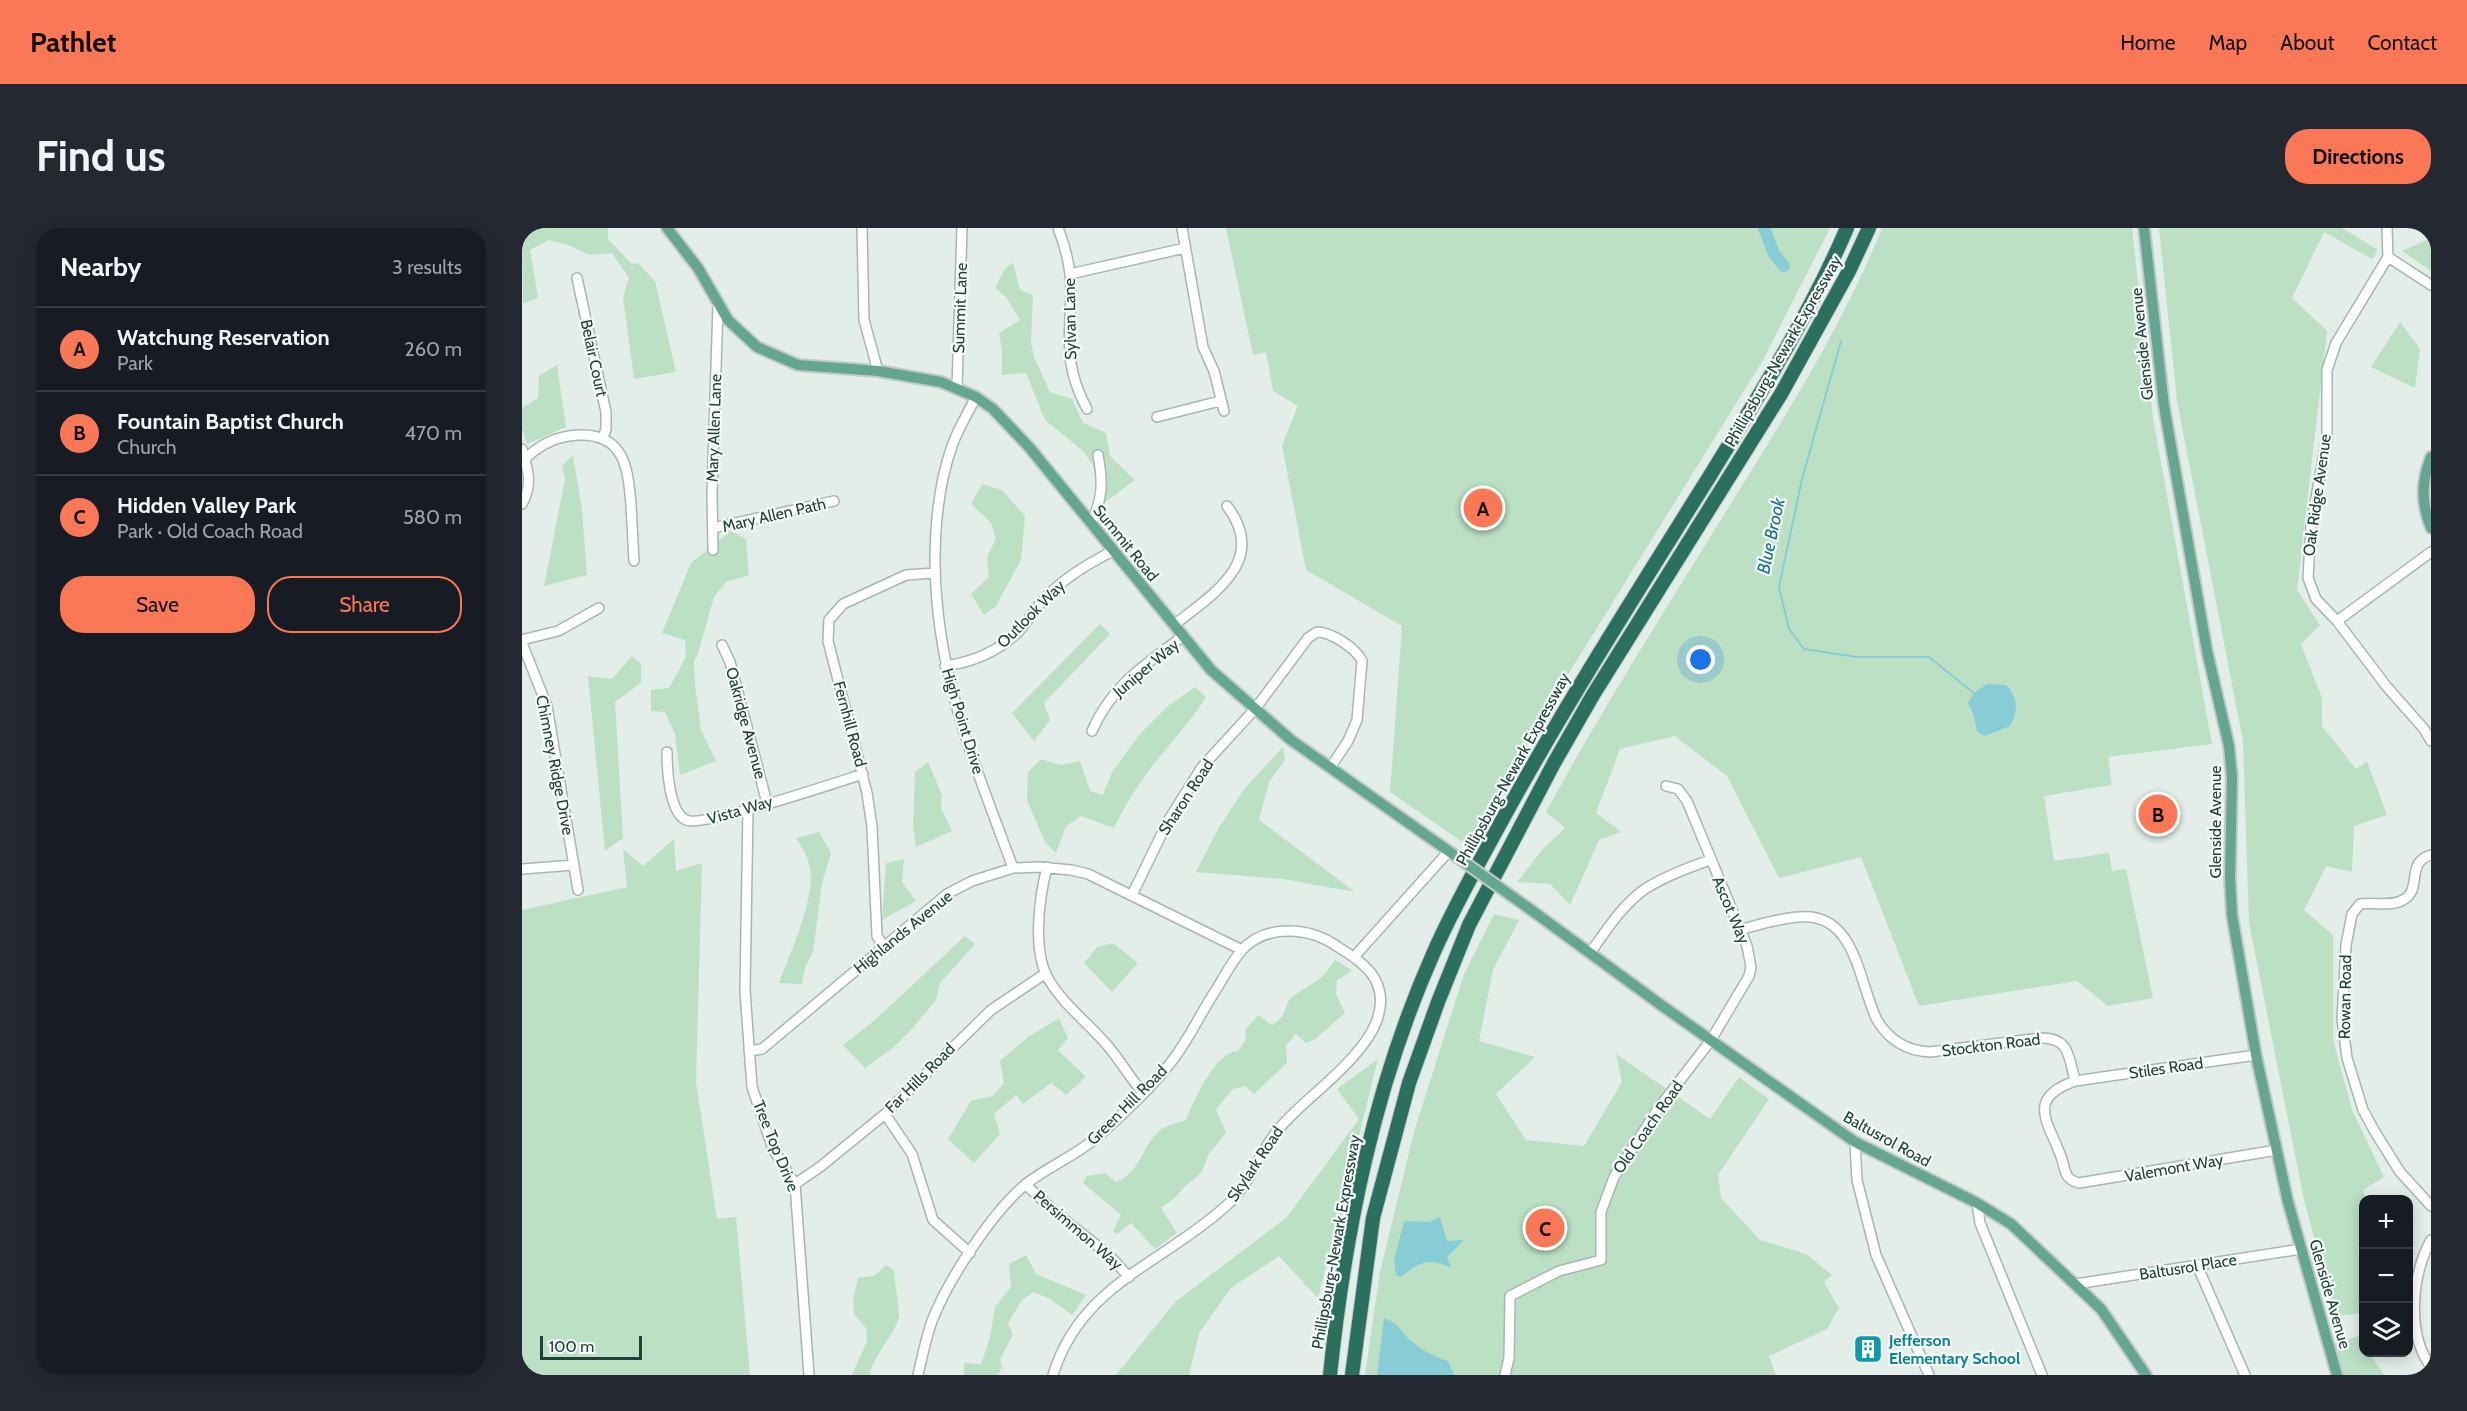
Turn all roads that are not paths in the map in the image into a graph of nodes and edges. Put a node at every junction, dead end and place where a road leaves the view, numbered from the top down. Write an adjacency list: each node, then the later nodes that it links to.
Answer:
1 (667, 228): 15 (main road, Summit Road)
2 (862, 228): 16 (street)
3 (962, 228): 17 (street, Summit Lane)
4 (1058, 228): 12 (street, Sylvan Lane)
5 (1182, 228): 10 (street)
6 (1848, 228): 92 (highway, Phillipsburg-Newark Expressway)
7 (1869, 228): 93 (highway, Phillipsburg-Newark Expressway)
8 (2144, 228): 72 (main road, Glenside Avenue)
9 (2387, 228): 11 (street)
10 (1185, 248): 12 (street); 19 (street)
11 (2388, 257): 14 (street); 39 (street, Oak Ridge Avenue)
12 (1070, 274): 20 (street, Sylvan Lane)
13 (577, 278): 23 (street, Belair Court)
14 (2431, 285)
15 (718, 305): 16 (main road, Summit Road); 31 (street, Mary Allen Lane)
16 (878, 371): 17 (main road, Summit Road)
17 (957, 388): 18 (main road, Summit Road)
18 (976, 397): 30 (main road, Summit Road); 37 (street, High Point Drive)
19 (1220, 400): 21 (street); 22 (street)
20 (1087, 409)
21 (1224, 411)
22 (1157, 417)
23 (603, 438): 24 (street); 36 (street)
24 (523, 454): 28 (street)
25 (1098, 455): 30 (street)
26 (2431, 457): 32 (main road)
27 (834, 501): 31 (street, Mary Allen Path)
28 (522, 504)
29 (1227, 506): 40 (street)
30 (1091, 524): 34 (main road, Summit Road)
31 (713, 528): 33 (street, Mary Allen Lane)
32 (2431, 528)
33 (713, 550)
34 (1113, 551): 40 (main road, Summit Road); 44 (street, Outlook Way)
35 (2431, 552): 39 (street)
36 (634, 561)
37 (935, 573): 44 (street, High Point Drive); 50 (street, Fernhill Road)
38 (599, 608): 42 (street)
39 (2337, 621): 47 (street, Oak Ridge Avenue)
40 (1174, 625): 41 (main road, Summit Road)
41 (1183, 636): 45 (main road, Summit Road); 46 (street, Juniper Way)
42 (522, 641): 57 (street, Chimney Ridge Drive)
43 (722, 645): 52 (street, Oakridge Avenue)
44 (945, 666): 59 (street, High Point Drive)
45 (1255, 709): 49 (main road, Summit Road); 49 (street, Sharon Road); 62 (street, Sharon Road)
46 (1092, 730)
47 (2431, 741)
48 (667, 752): 53 (street, Vista Way)
49 (1330, 768): 54 (main road, Summit Road)
50 (863, 774): 52 (street, Vista Way); 65 (street, Fernhill Road)
51 (1666, 786): 56 (street, Ascot Way)
52 (767, 803): 53 (street, Vista Way)
53 (748, 809): 71 (street, Tree Top Drive)
54 (1453, 854): 63 (main road, Summit Road, bridge); 68 (street)
55 (2431, 855): 81 (street, Rowan Road)
56 (1710, 860): 64 (street, Ascot Way); 67 (street)
57 (574, 866): 60 (street); 61 (street, Chimney Ridge Drive)
58 (1047, 867): 59 (street, Highlands Avenue); 62 (street, Highlands Avenue); 69 (street)
59 (1013, 868): 65 (street, Highlands Avenue)
60 (522, 869)
61 (578, 890)
62 (1132, 895): 66 (street, Highlands Avenue)
63 (1559, 930): 67 (main road, Baltusrol Road)
64 (1739, 930): 70 (street, Ascot Way); 73 (street, Stockton Road)
65 (884, 947): 71 (street, Highlands Avenue)
66 (1242, 950): 68 (street, Green Hill Road); 74 (street, Green Hill Road)
67 (1590, 953): 70 (main road, Baltusrol Road)
68 (1354, 957): 86 (street, Skylark Road)
69 (1046, 973): 74 (street); 75 (street, Far Hills Road)
70 (1711, 1040): 76 (main road, Baltusrol Road); 94 (street, Old Coach Road)
71 (749, 1051): 78 (street, Tree Top Drive)
72 (2256, 1055): 73 (street, Stiles Road); 77 (main road, Glenside Avenue)
73 (2075, 1081): 77 (street, Valemont Way)
74 (1143, 1093): 79 (street, Green Hill Road)
75 (885, 1114): 78 (street, Far Hills Road); 84 (street)
76 (1856, 1142): 80 (main road, Baltusrol Road); 95 (street)
77 (2277, 1150): 83 (main road, Glenside Avenue)
78 (795, 1184): 89 (street, Tree Top Drive)
79 (1026, 1185): 84 (street, Green Hill Road); 86 (street, Persimmon Way)
80 (1977, 1203): 87 (main road, Baltusrol Road); 96 (street)
81 (2431, 1206)
82 (2431, 1240): 88 (street)
83 (2301, 1249): 85 (street, Baltusrol Place); 99 (main road, Glenside Avenue)
84 (970, 1253): 90 (street, Green Hill Road)
85 (2197, 1265): 87 (street, Baltusrol Place); 98 (street)
86 (1129, 1277): 91 (street, Skylark Road)
87 (2076, 1284): 97 (main road, Baltusrol Road)
88 (2431, 1367)
89 (809, 1375)
90 (918, 1375)
91 (1053, 1375)
92 (1330, 1375)
93 (1352, 1375)
94 (1505, 1375)
95 (1929, 1375)
96 (2042, 1375)
97 (2146, 1375)
98 (2245, 1375)
99 (2337, 1375)

